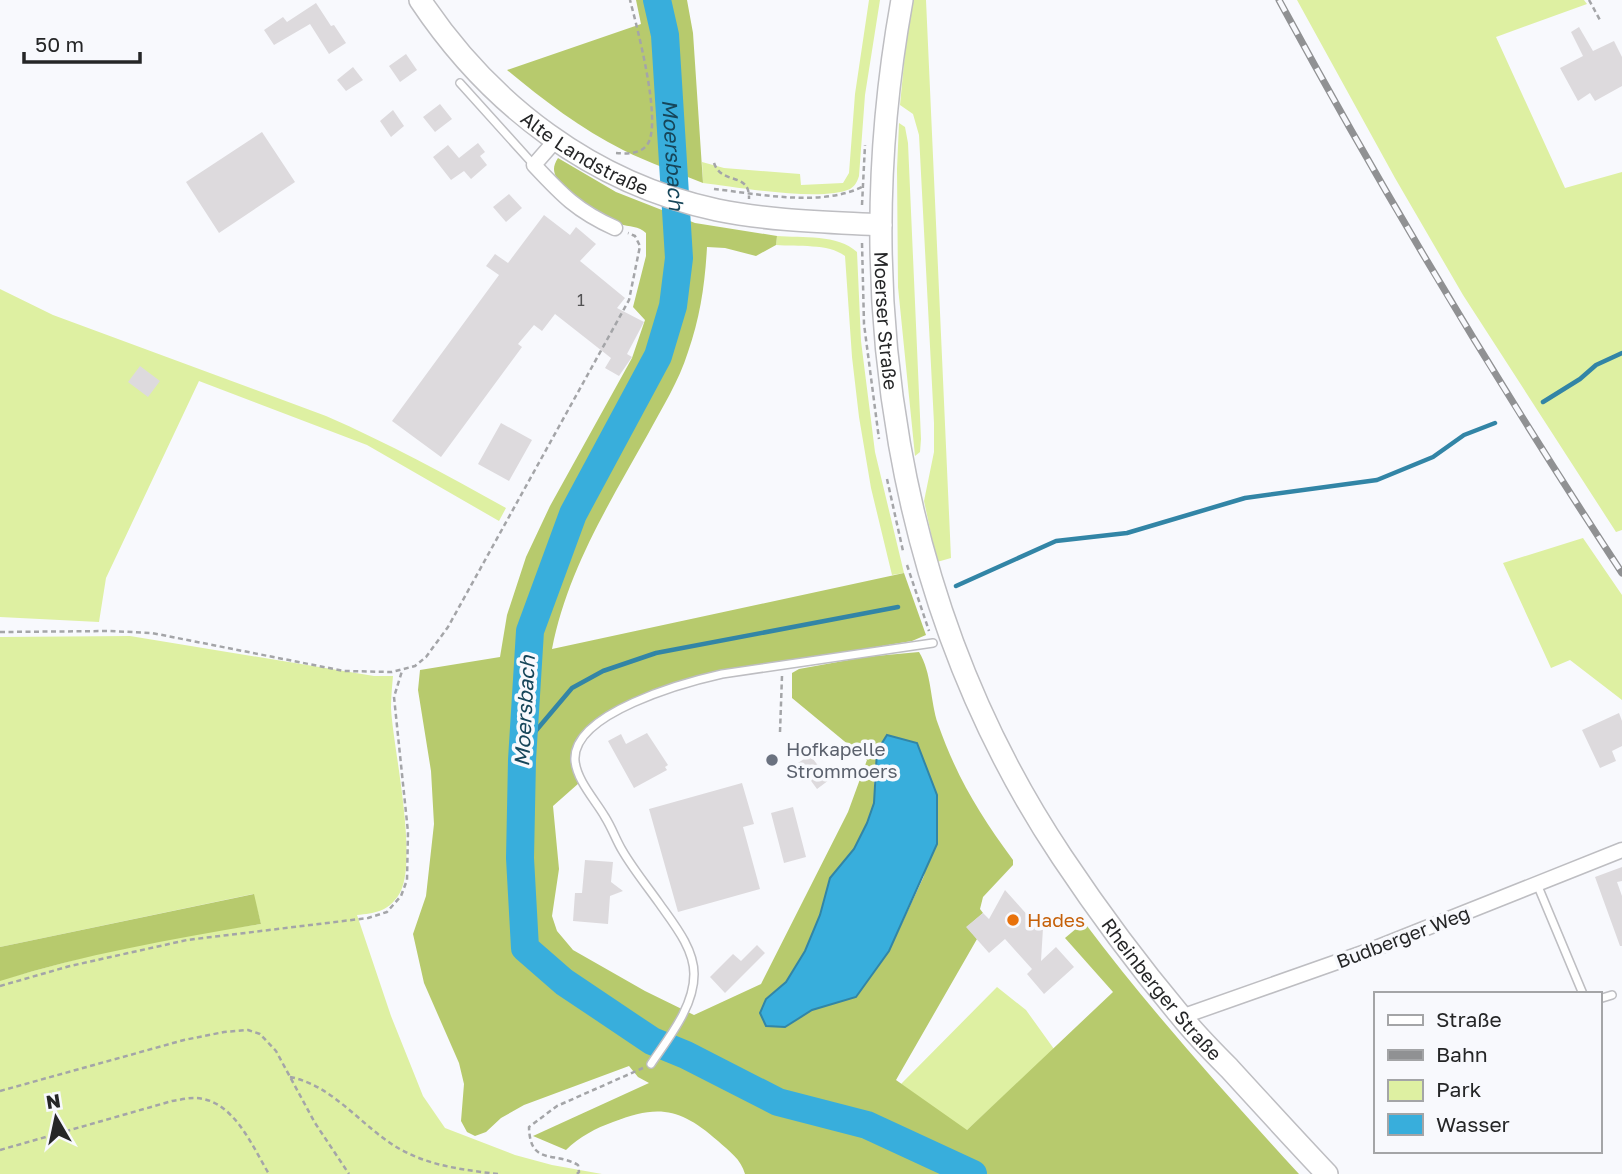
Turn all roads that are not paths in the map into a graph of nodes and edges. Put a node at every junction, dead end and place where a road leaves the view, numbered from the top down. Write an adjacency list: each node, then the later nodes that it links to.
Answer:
1 (420, 0): 4 (main road, Alte Landstraße)
2 (902, 0): 6 (main road, Moerser Straße)
3 (460, 83): 5 (lane)
4 (555, 141): 5 (street); 6 (main road, Alte Landstraße)
5 (534, 165): 7 (street)
6 (872, 224): 8 (main road, Moerser Straße)
7 (615, 228)
8 (941, 639): 14 (main road, Rheinberger Straße); 15 (lane)
9 (1622, 850): 10 (street, Budberger Weg)
10 (1536, 884): 11 (lane); 14 (street, Budberger Weg)
11 (1582, 992)
12 (1612, 995): 13 (lane)
13 (1601, 998)
14 (1181, 1017): 16 (main road, Rheinberger Straße)
15 (651, 1064)
16 (1327, 1174)

